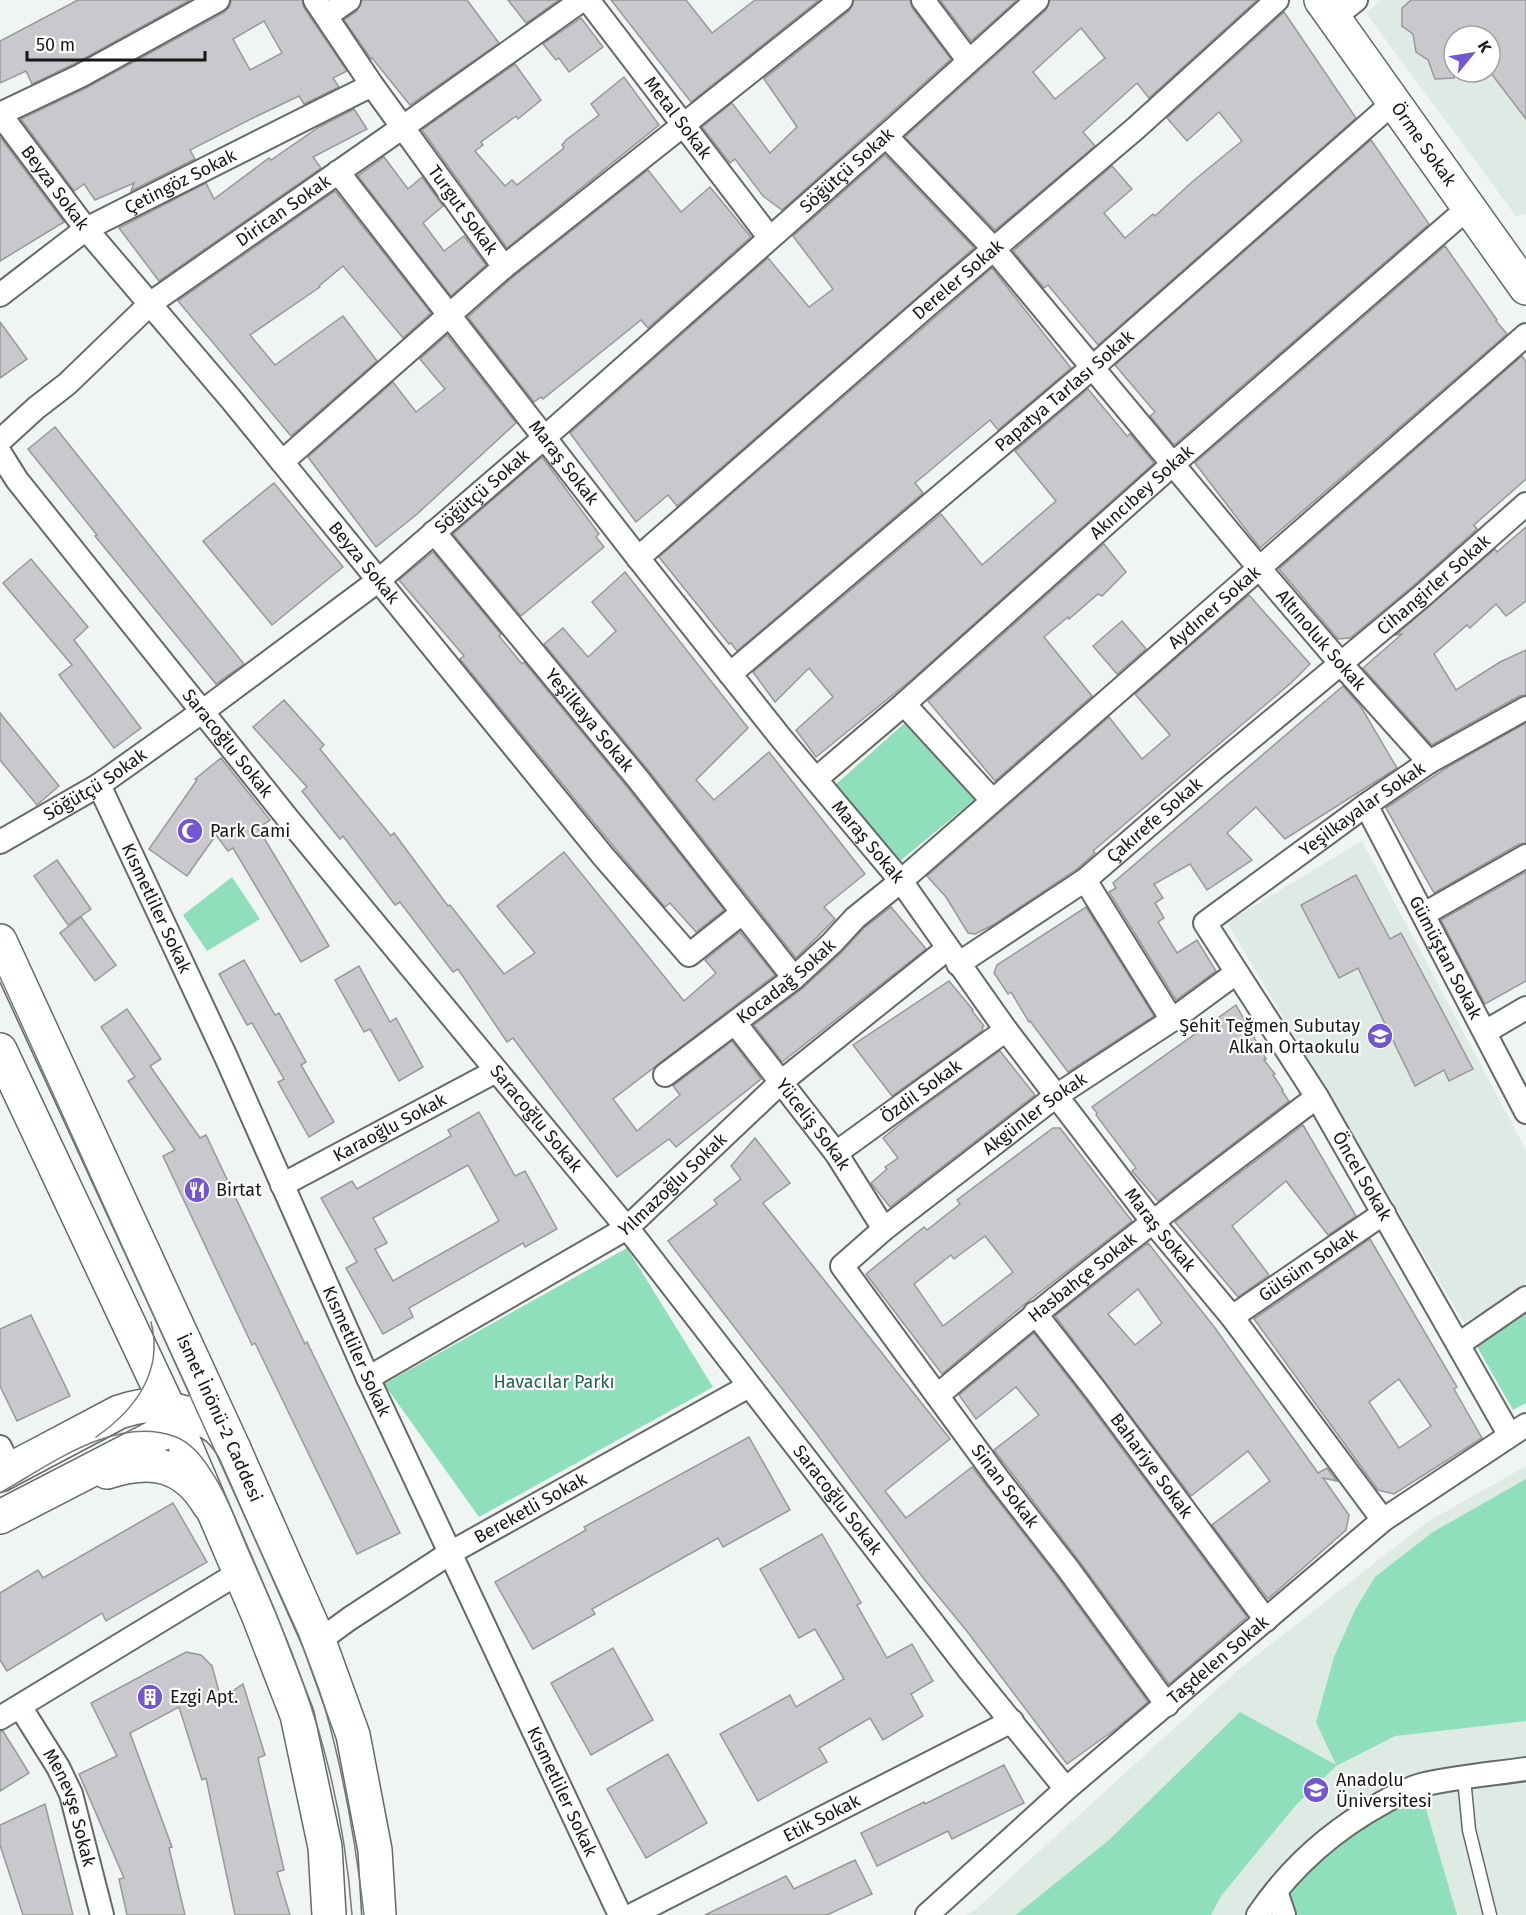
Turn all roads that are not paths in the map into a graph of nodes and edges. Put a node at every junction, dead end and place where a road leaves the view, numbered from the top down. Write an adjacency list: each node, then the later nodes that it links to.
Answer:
1 (218, 0): 14 (street)
2 (348, 0): 10 (street)
3 (582, 0): 16 (street, Dirican Sokak)
4 (588, 0): 15 (street, Metal Sokak)
5 (842, 0): 15 (street)
6 (922, 0): 11 (street)
7 (1037, 0): 11 (street, Söğütçü Sokak)
8 (1277, 0): 22 (street, Dereler Sokak)
9 (1337, 6): 13 (main road, Örme Sokak)
10 (321, 8): 12 (street, Turgut Sokak)
11 (968, 60): 17 (street, Söğütçü Sokak)
12 (372, 85): 16 (street, Turgut Sokak); 20 (street, Çetingöz Sokak)
13 (1394, 102): 19 (main road, Örme Sokak); 29 (street, Papatya Tarlası Sokak)
14 (0, 114): 20 (street, Beyza Sokak)
15 (682, 125): 21 (street, Metal Sokak); 23 (street)
16 (403, 128): 18 (street, Dirican Sokak); 23 (street, Turgut Sokak)
17 (886, 136): 21 (street, Söğütçü Sokak); 22 (street, Altınoluk Sokak)
18 (338, 172): 26 (street, Dirican Sokak); 27 (street, Maraş Sokak)
19 (1468, 208): 24 (main road, Örme Sokak); 34 (street, Akıncıbey Sokak)
20 (86, 229): 25 (street, Çetingöz Sokak); 26 (street, Beyza Sokak)
21 (769, 237): 30 (street, Söğütçü Sokak)
22 (993, 248): 29 (street, Altınoluk Sokak); 37 (street, Dereler Sokak)
23 (504, 267): 27 (street, Turgut Sokak)
24 (1523, 278)
25 (0, 295)
26 (151, 303): 31 (street, Dirican Sokak); 33 (street, Beyza Sokak)
27 (448, 315): 30 (street, Maraş Sokak); 33 (street, Turgut Sokak)
28 (1526, 335): 38 (street, Aydıner Sokak)
29 (1093, 367): 34 (street, Altınoluk Sokak); 41 (street, Papatya Tarlası Sokak)
30 (544, 438): 36 (street, Söğütçü Sokak); 37 (street, Maraş Sokak)
31 (0, 441)
32 (0, 453): 44 (street, Saracoğlu Sokak)
33 (282, 462): 39 (street, Beyza Sokak)
34 (1173, 464): 38 (street, Altınoluk Sokak); 42 (street, Akıncıbey Sokak)
35 (1526, 504): 40 (street, Cihangirler Sokak)
36 (434, 532): 39 (street, Söğütçü Sokak); 54 (street, Yeşilkaya Sokak)
37 (638, 558): 41 (street, Maraş Sokak)
38 (1260, 568): 40 (street, Altınoluk Sokak); 48 (street, Aydıner Sokak)
39 (379, 580): 44 (street, Söğütçü Sokak); 54 (street, Beyza Sokak)
40 (1342, 664): 45 (street, Altınoluk Sokak); 52 (street, Çakırefe Sokak)
41 (730, 674): 46 (street, Maraş Sokak)
42 (904, 704): 46 (street, Akıncıbey Sokak); 48 (street)
43 (1526, 708): 45 (street, Yeşilkayalar Sokak)
44 (203, 711): 47 (street, Söğütçü Sokak); 67 (street, Saracoğlu Sokak)
45 (1429, 762): 49 (street, Yeşilkayalar Sokak)
46 (816, 779): 53 (street, Maraş Sokak)
47 (99, 785): 50 (street, Söğütçü Sokak); 74 (street, Kısmetliler Sokak)
48 (992, 800): 53 (street, Aydıner Sokak)
49 (1366, 806): 55 (street, Gümüştan Sokak); 56 (street, Yeşilkayalar Sokak)
50 (0, 842)
51 (1526, 856): 55 (street)
52 (1085, 880): 58 (street, Çakırefe Sokak); 62 (street)
53 (901, 881): 58 (street, Maraş Sokak); 60 (street, Kocadağ Sokak)
54 (742, 913): 60 (street, Yeşilkaya Sokak)
55 (1424, 914): 65 (street, Gümüştan Sokak)
56 (1205, 923): 59 (street, Öncel Sokak)
57 (0, 941): 85 (main road, İsmet İnönü-2 Caddesi)
58 (953, 957): 64 (street, Maraş Sokak); 69 (street, Yılmazoğlu Sokak)
59 (1236, 973): 62 (street, Akgünler Sokak); 71 (street, Öncel Sokak)
60 (794, 978): 63 (street, Kocadağ Sokak)
61 (1526, 1008): 65 (street)
62 (1172, 1020): 70 (street, Akgünler Sokak)
63 (735, 1023): 68 (street, Kocadağ Sokak); 69 (street, Yüceliş Sokak)
64 (1006, 1030): 70 (street, Maraş Sokak); 73 (street, Özdil Sokak)
65 (1485, 1032): 72 (street, Gümüştan Sokak)
66 (0, 1050): 83 (main road)
67 (496, 1071): 74 (street, Karaoğlu Sokak); 77 (street, Saracoğlu Sokak)
68 (665, 1075)
69 (781, 1082): 73 (street, Yüceliş Sokak); 77 (street, Yılmazoğlu Sokak)
70 (1056, 1096): 76 (street, Maraş Sokak); 78 (street, Akgünler Sokak)
71 (1317, 1097): 75 (street, Öncel Sokak); 76 (street, Hasbahçe Sokak)
72 (1526, 1112)
73 (836, 1153): 78 (street, Yüceliş Sokak)
74 (282, 1185): 86 (street, Kısmetliler Sokak)
75 (1384, 1214): 82 (street, Gülsüm Sokak); 84 (street, Öncel Sokak)
76 (1152, 1221): 81 (street, Hasbahçe Sokak); 82 (street, Maraş Sokak)
77 (627, 1228): 86 (street, Yılmazoğlu Sokak); 87 (street, Saracoğlu Sokak)
78 (884, 1229): 79 (street, Akgünler Sokak)
79 (842, 1266): 88 (street, Sinan Sokak)
80 (1526, 1298): 84 (street)
81 (1035, 1313): 88 (street, Hasbahçe Sokak); 100 (street, Bahariye Sokak)
82 (1232, 1317): 97 (street, Maraş Sokak)
83 (138, 1342): 89 (main road); 90 (main road)
84 (1458, 1344): 91 (street, Öncel Sokak)
85 (200, 1374): 89 (main road); 92 (main road, İsmet İnönü-2 Caddesi)
86 (368, 1378): 98 (street, Kısmetliler Sokak)
87 (750, 1386): 98 (street, Bereketli Sokak); 105 (street, Saracoğlu Sokak)
88 (938, 1395): 102 (street, Sinan Sokak)
89 (179, 1417): 90 (main road); 92 (main road); 94 (main road); 95 (main road)
90 (106, 1419): 93 (main road)
91 (1518, 1430): 97 (street, Taşdelen Sokak)
92 (234, 1449): 101 (main road, İsmet İnönü-2 Caddesi)
93 (4, 1464)
94 (53, 1488): 95 (main road); 96 (main road)
95 (215, 1514): 99 (main road)
96 (0, 1517)
97 (1383, 1520): 100 (street, Taşdelen Sokak)
98 (450, 1553): 101 (street, Bereketli Sokak); 113 (street, Kısmetliler Sokak)
99 (240, 1572): 103 (street); 111 (main road)
100 (1266, 1620): 102 (street, Taşdelen Sokak)
101 (319, 1641): 112 (main road, İsmet İnönü-2 Caddesi)
102 (1167, 1705): 108 (street, Taşdelen Sokak)
103 (21, 1708): 104 (street); 110 (street, Menevşe Sokak)
104 (0, 1718)
105 (1012, 1721): 108 (street, Saracoğlu Sokak); 114 (street, Etik Sokak)
106 (1526, 1768): 107 (street)
107 (1464, 1778): 109 (street); 118 (lane)
108 (1066, 1789): 115 (street, Taşdelen Sokak)
109 (1276, 1891): 116 (street); 117 (street)
110 (102, 1915)
111 (329, 1915)
112 (379, 1915)
113 (620, 1915)
114 (632, 1915)
115 (927, 1915)
116 (1258, 1915)
117 (1284, 1915)
118 (1490, 1915)

